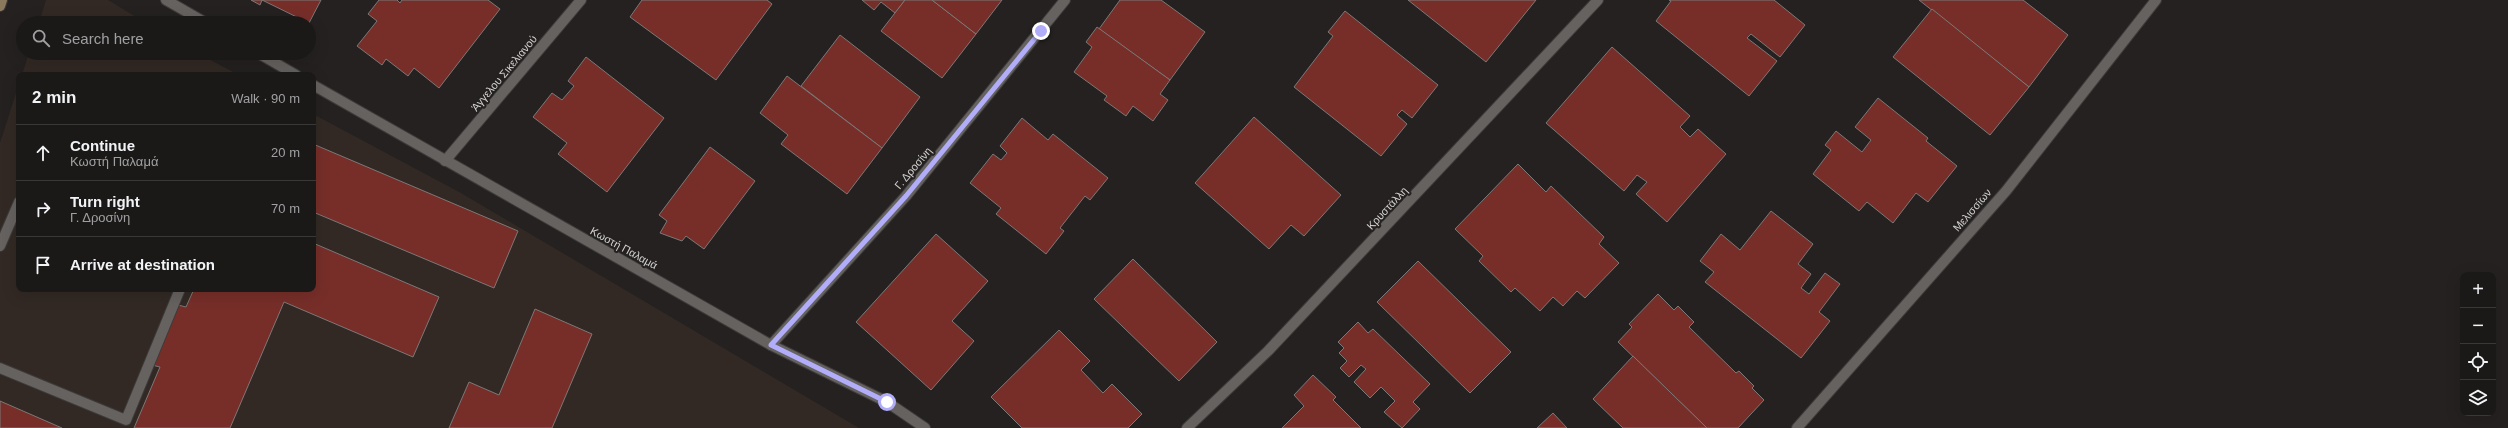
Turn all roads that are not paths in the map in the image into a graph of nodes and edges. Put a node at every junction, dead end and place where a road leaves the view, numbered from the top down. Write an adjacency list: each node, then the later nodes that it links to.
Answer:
1 (2, 0): 7 (main road)
2 (166, 0): 8 (street)
3 (581, 0): 12 (street, Άγγελου Σικελιανού)
4 (1065, 0): 16 (street, Γ. Δροσίνη)
5 (1598, 0): 20 (street, Κρυστάλλη)
6 (2156, 0): 21 (street, Μελισσίων)
7 (0, 6)
8 (194, 16)
9 (270, 60): 10 (street)
10 (291, 72)
11 (316, 87): 12 (street, Κωστή Παλαμά)
12 (445, 161): 16 (street, Κωστή Παλαμά)
13 (16, 209): 14 (street)
14 (0, 246)
15 (179, 292): 18 (street)
16 (771, 345): 19 (street, Κωστή Παλαμά)
17 (0, 368): 18 (street)
18 (124, 424)
19 (925, 428)
20 (1187, 428)
21 (1797, 428)

